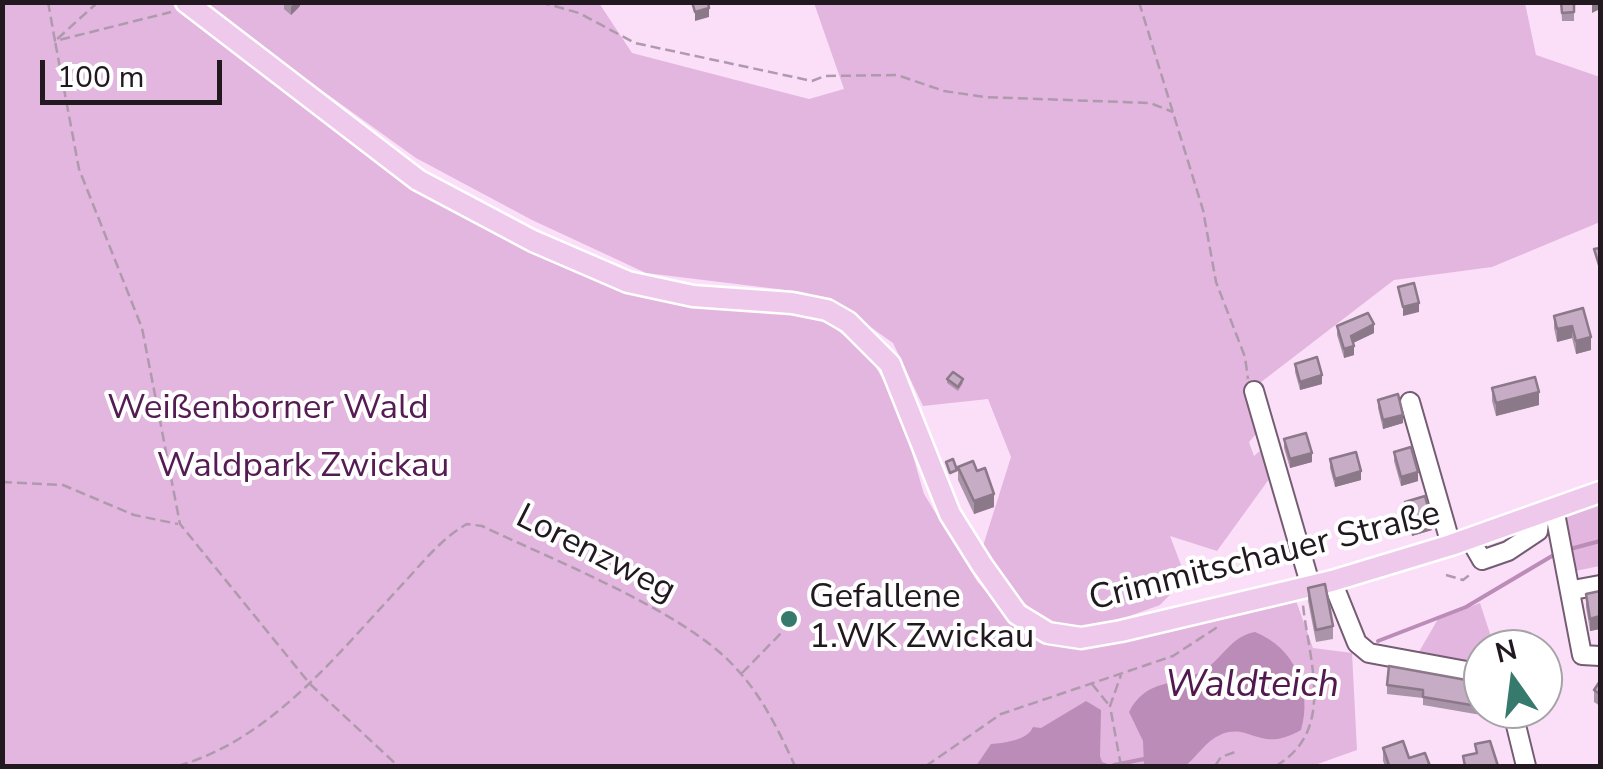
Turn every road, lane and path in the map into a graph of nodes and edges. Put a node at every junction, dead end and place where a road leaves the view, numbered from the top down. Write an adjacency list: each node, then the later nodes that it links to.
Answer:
1 (48, 2): 6 (path)
2 (98, 2): 6 (path)
3 (540, 2): 7 (path)
4 (1139, 2): 7 (path)
5 (188, 5): 6 (path); 16 (main road, Crimmitschauer Straße)
6 (55, 40): 13 (path)
7 (1173, 112): 8 (path)
8 (1252, 390): 16 (lane)
9 (1410, 402): 14 (lane)
10 (2, 482): 13 (path)
11 (1600, 492): 12 (main road, Crimmitschauer Straße)
12 (1547, 511): 14 (main road, Crimmitschauer Straße); 17 (lane)
13 (180, 524): 25 (path)
14 (1461, 542): 16 (main road, Crimmitschauer Straße)
15 (1600, 584): 17 (lane)
16 (1315, 586): 21 (lane); 35 (path)
17 (1573, 590): 20 (lane)
18 (1229, 618): 23 (path)
19 (791, 623): 22 (path)
20 (1600, 656)
21 (1463, 670)
22 (741, 674): 25 (path, Lorenzweg); 31 (path, Lorenzweg)
23 (1122, 674): 24 (path); 26 (path)
24 (1091, 683): 26 (path); 32 (path)
25 (310, 684): 29 (path); 30 (path)
26 (1110, 706): 33 (path)
27 (1517, 729): 36 (lane)
28 (1238, 752): 34 (path)
29 (178, 766)
30 (398, 766)
31 (795, 766)
32 (926, 766)
33 (1121, 766)
34 (1214, 766)
35 (1276, 766)
36 (1526, 766)

